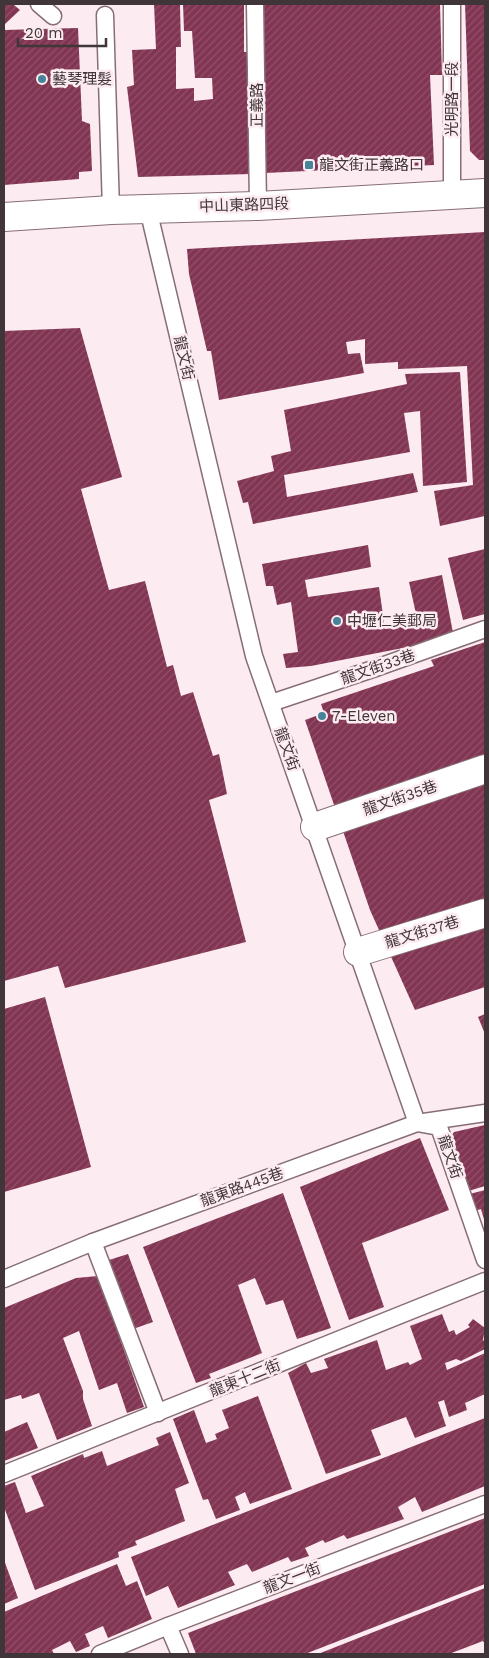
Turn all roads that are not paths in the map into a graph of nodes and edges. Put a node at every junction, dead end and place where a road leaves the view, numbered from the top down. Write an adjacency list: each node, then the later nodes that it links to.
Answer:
1 (39, 4): 5 (lane)
2 (255, 4): 8 (lane, 正義路)
3 (452, 4): 7 (lane, 光明路一段)
4 (105, 15): 10 (lane)
5 (53, 16)
6 (485, 194): 7 (main road, 中山東路四段)
7 (452, 195): 8 (main road, 中山東路四段)
8 (258, 206): 9 (main road, 中山東路四段)
9 (148, 209): 10 (main road, 中山東路四段); 13 (lane, 龍文街)
10 (111, 210): 11 (main road, 中山東路四段)
11 (4, 217)
12 (485, 629): 13 (lane, 龍文街33巷)
13 (271, 703): 15 (lane, 龍文街)
14 (485, 769): 15 (main road, 龍文街35巷)
15 (315, 827): 17 (lane, 龍文街)
16 (485, 913): 17 (main road, 龍文街37巷)
17 (358, 952): 19 (lane, 龍文街)
18 (485, 1113): 19 (lane, 龍東路445巷)
19 (417, 1123): 20 (lane, 龍東路445巷); 21 (lane, 龍文街)
20 (93, 1242): 22 (lane, 龍東路445巷); 24 (lane)
21 (485, 1260)
22 (4, 1279)
23 (485, 1281): 24 (lane, 龍東十二街)
24 (158, 1413): 25 (lane, 龍東十二街)
25 (4, 1474)
26 (485, 1504): 27 (lane, 龍文一街)
27 (168, 1626): 28 (lane, 龍文一街); 29 (lane)
28 (100, 1654)
29 (180, 1654)

